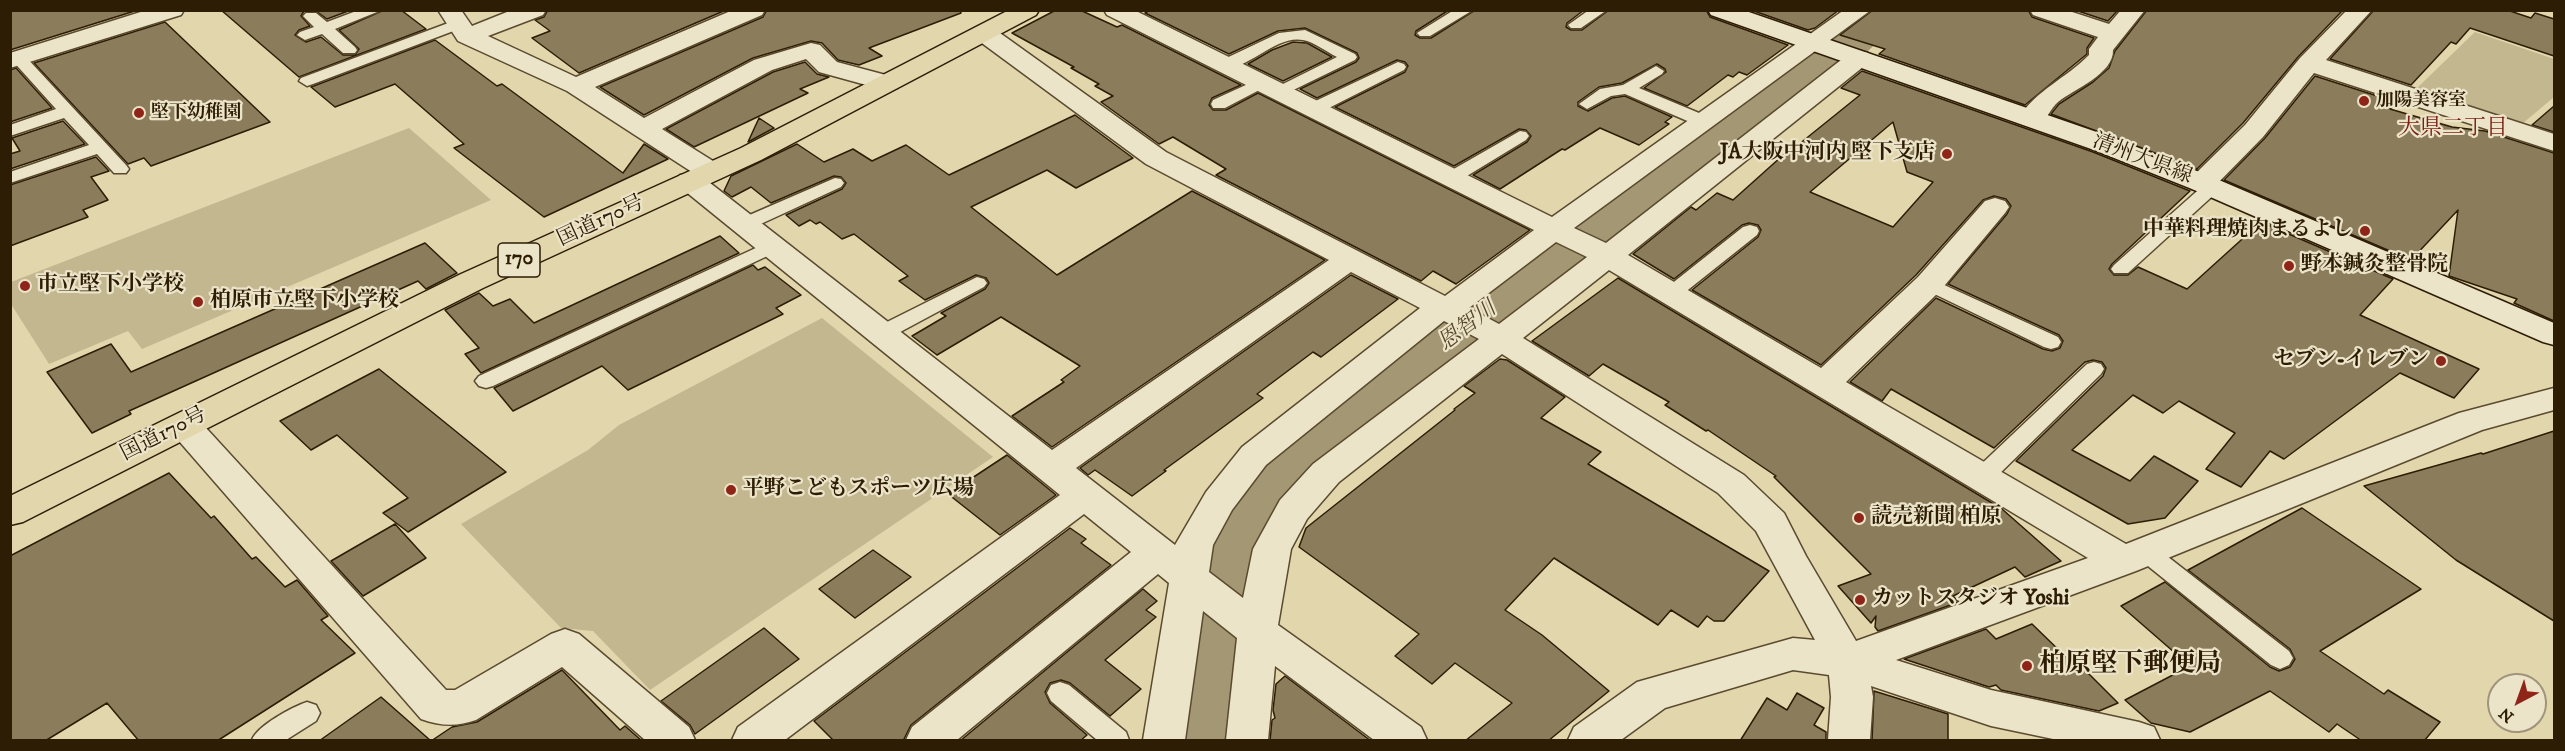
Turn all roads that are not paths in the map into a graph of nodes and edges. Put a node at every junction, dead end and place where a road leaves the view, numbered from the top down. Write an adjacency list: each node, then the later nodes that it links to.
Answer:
1 (375, 10): 18 (lane)
2 (535, 10): 16 (street)
3 (754, 10): 33 (street)
4 (1028, 10): 19 (highway, 国道170号 / 170)
5 (1115, 10): 28 (street)
6 (1466, 10): 20 (lane)
7 (1600, 10): 17 (lane)
8 (1719, 10): 14 (street, 清州大県線)
9 (1860, 10): 23 (street)
10 (2041, 10): 21 (street)
11 (2134, 10): 21 (street)
12 (2361, 10): 27 (street)
13 (165, 12): 26 (street)
14 (1751, 15): 23 (street, 清州大県線)
15 (311, 16): 18 (lane)
16 (458, 24): 31 (lane); 33 (street)
17 (1576, 25)
18 (326, 28): 22 (lane); 24 (lane)
19 (984, 33): 32 (highway, 国道170号 / 170); 59 (street)
20 (1425, 33)
21 (2114, 34): 40 (street)
22 (305, 35)
23 (1818, 45): 25 (street, 清州大県線); 41 (street)
24 (349, 50)
25 (1857, 57): 40 (street, 清州大県線); 58 (street)
26 (15, 60): 39 (lane)
27 (2309, 63): 45 (street); 52 (street)
28 (1224, 65): 34 (street); 34 (lane)
29 (1398, 67): 38 (lane)
30 (1656, 71): 35 (lane)
31 (307, 81)
32 (888, 83): 42 (street); 48 (highway, 国道170号 / 170)
33 (576, 86): 42 (street)
34 (1270, 88): 36 (lane); 38 (street)
35 (1627, 89): 37 (lane); 41 (lane)
36 (1219, 104)
37 (1587, 104)
38 (1313, 109): 50 (street)
39 (68, 111): 43 (lane); 46 (lane)
40 (2031, 118): 52 (street, 清州大県線)
41 (1705, 122): 55 (street)
42 (643, 129): 48 (street)
43 (10, 131)
44 (1520, 136): 50 (lane)
45 (2554, 143)
46 (100, 147): 47 (lane); 49 (lane)
47 (120, 169)
48 (700, 176): 54 (street); 73 (highway, 国道170号 / 170)
49 (10, 178)
50 (1451, 178): 55 (street)
51 (836, 183): 54 (lane)
52 (2207, 185): 60 (lane); 66 (street, 清州大県線)
53 (1995, 207): 62 (street)
54 (745, 224): 57 (street)
55 (1558, 231): 58 (street); 64 (street)
56 (1750, 231): 63 (lane)
57 (773, 246): 65 (street); 70 (lane)
58 (1604, 253): 63 (street); 67 (street)
59 (1350, 259): 64 (street); 74 (street)
60 (2121, 269)
61 (977, 283): 65 (lane)
62 (1929, 284): 68 (lane); 71 (street)
63 (1672, 293): 71 (street)
64 (1448, 310): 67 (street); 80 (street)
65 (882, 333): 74 (street)
66 (2554, 335)
67 (1496, 336): 81 (street); 83 (street)
68 (2051, 342)
69 (2094, 369): 75 (lane)
70 (486, 381)
71 (1824, 384): 75 (street)
72 (2554, 399): 79 (street)
73 (184, 425): 77 (highway, 国道170号 / 170); 87 (street)
74 (1051, 468): 76 (street)
75 (1982, 477): 79 (street)
76 (1085, 495): 78 (street); 88 (street)
77 (10, 512)
78 (1158, 552): 80 (street); 89 (street)
79 (2134, 556): 82 (lane); 83 (street)
80 (1197, 583): 81 (street); 91 (street)
81 (1252, 627): 92 (street); 93 (street)
82 (2280, 658)
83 (1847, 661): 94 (street); 95 (street); 96 (street)
84 (1060, 693): 90 (lane)
85 (307, 713): 86 (lane)
86 (265, 741)
87 (674, 741)
88 (753, 741)
89 (927, 741)
90 (1116, 741)
91 (1164, 741)
92 (1247, 741)
93 (1406, 741)
94 (1589, 741)
95 (1849, 741)
96 (2139, 741)

